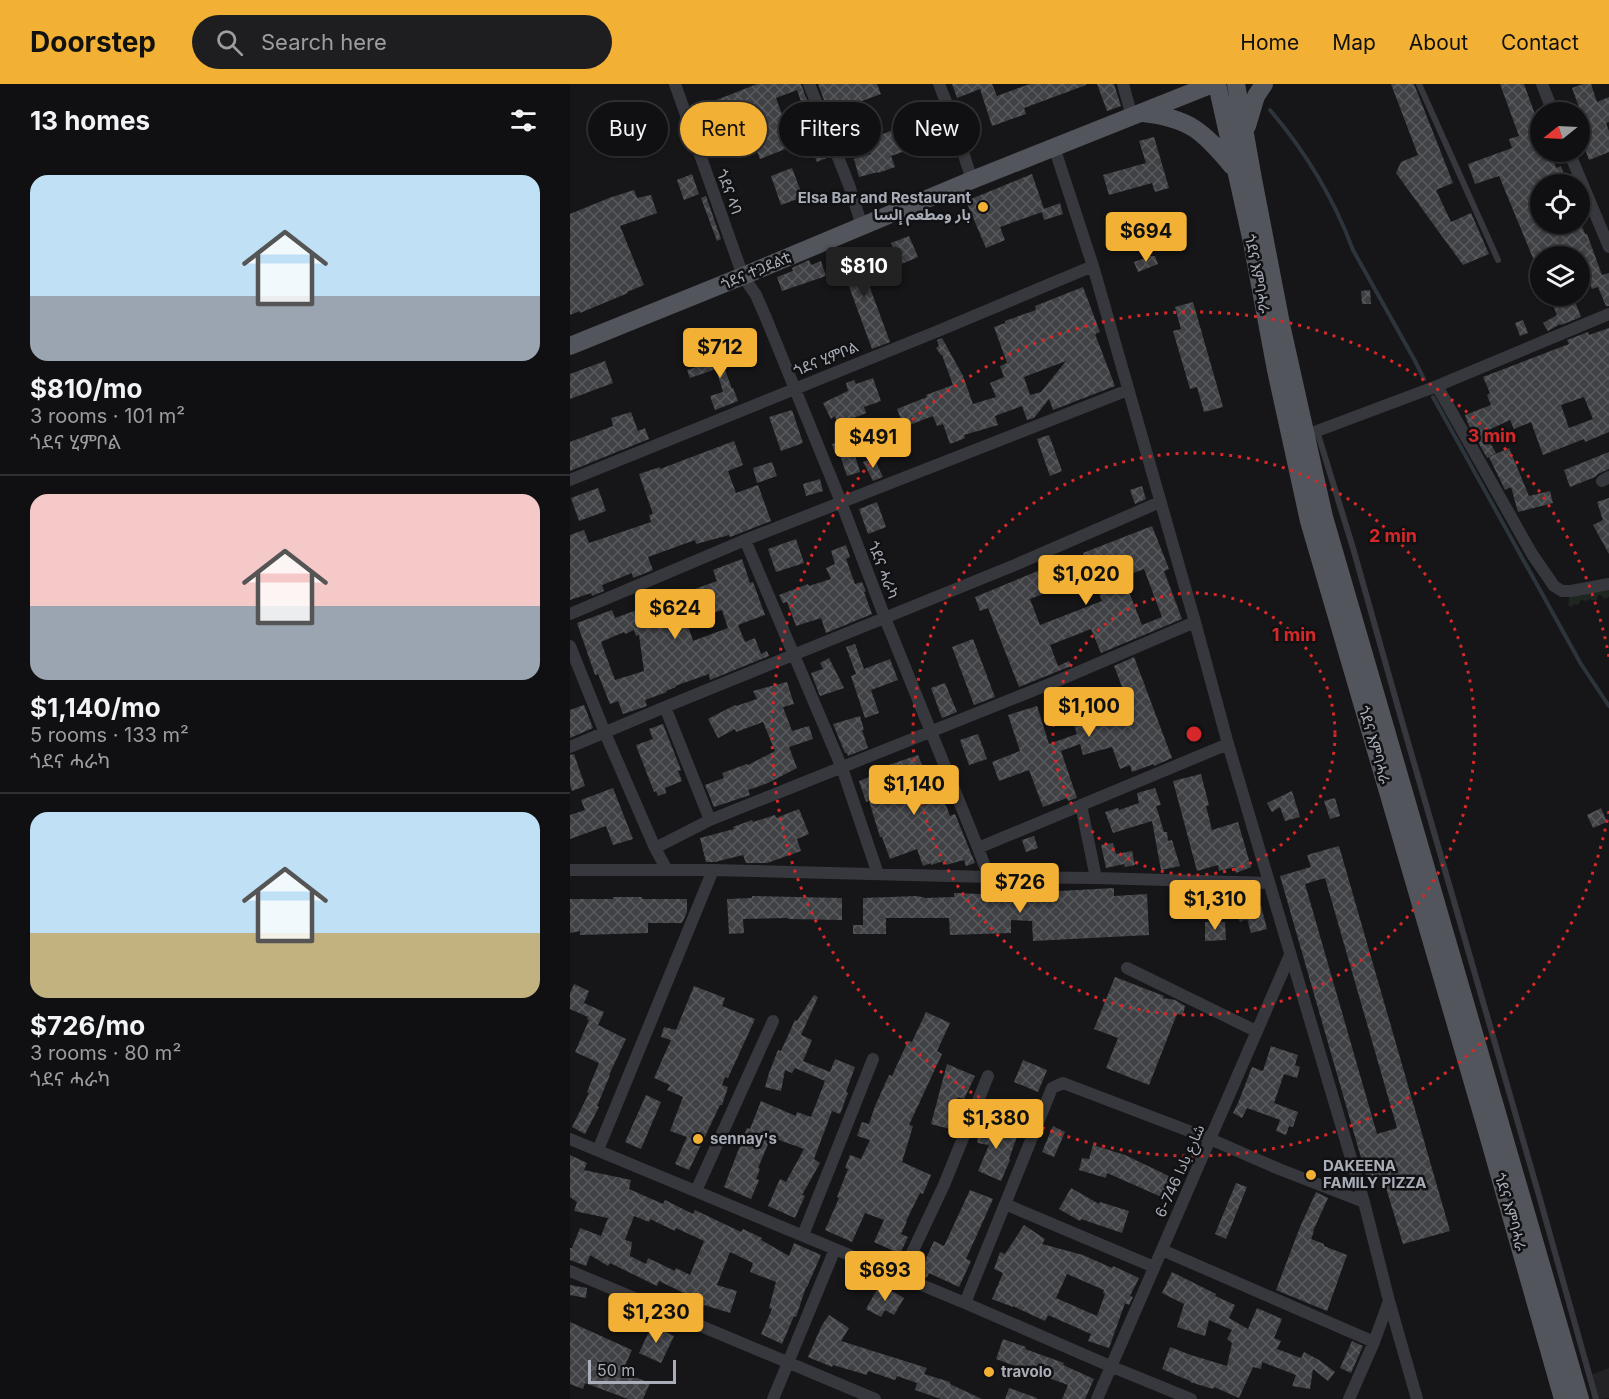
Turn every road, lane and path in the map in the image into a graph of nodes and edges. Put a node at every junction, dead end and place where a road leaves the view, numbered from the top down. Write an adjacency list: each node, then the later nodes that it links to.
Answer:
1 (675, 84): 22 (street, ጎደና ላባ)
2 (808, 84): 18 (street)
3 (939, 84): 17 (street)
4 (1123, 84): 12 (street)
5 (1175, 84): 12 (main road)
6 (1215, 84): 12 (main road, ጎደና ተጋደልቲ); 16 (main road, ጎደና እምባሓራ)
7 (1236, 84): 13 (main road, ጎደና እምባሓራ)
8 (1264, 84): 13 (main road)
9 (1419, 84): 20 (lane)
10 (1542, 84): 11 (street)
11 (1549, 102)
12 (1141, 113): 14 (main road, ጎደና ተጋደልቲ); 16 (main road)
13 (1245, 133): 28 (main road, ጎደና እምባሓራ)
14 (1054, 147): 17 (main road, ጎደና ተጋደልቲ); 21 (street)
15 (1573, 162): 19 (street)
16 (1236, 170): 28 (main road, ጎደና እምባሓራ)
17 (972, 180): 18 (main road, ጎደና ተጋደልቲ)
18 (862, 226): 22 (main road, ጎደና ተጋደልቲ)
19 (1609, 247)
20 (1498, 260)
21 (1093, 266): 26 (street, ጎደና ሂምቦል); 27 (street)
22 (743, 276): 24 (main road, ጎደና ተጋደልቲ); 26 (street, ጎደና ሓራካ)
23 (1609, 314): 25 (street)
24 (570, 346)
25 (1437, 386): 28 (street); 33 (street)
26 (795, 388): 29 (street, ጎደና ሂምቦል); 30 (street, ጎደና ሓራካ)
27 (1128, 390): 30 (street); 31 (street)
28 (1305, 435): 40 (lane); 40 (main road, ጎደና እምባሓራ)
29 (570, 480)
30 (841, 502): 32 (street); 35 (street, ጎደና ሓራካ)
31 (1160, 502): 35 (street); 36 (street)
32 (745, 540): 34 (street); 38 (street)
33 (1609, 584)
34 (570, 614)
35 (885, 618): 38 (street); 42 (street, ጎደና ሓራካ)
36 (1195, 622): 42 (street); 43 (street)
37 (570, 646): 41 (street)
38 (794, 654): 39 (street); 45 (street)
39 (664, 707): 41 (street); 47 (street)
40 (1384, 722): 56 (main road, ጎደና እምባሓራ); 56 (lane)
41 (605, 733): 44 (street); 48 (street)
42 (931, 733): 45 (street); 49 (street, ጎደና ሓራካ)
43 (1228, 744): 46 (street); 57 (street)
44 (570, 747)
45 (842, 768): 47 (street); 53 (street)
46 (1081, 805): 49 (street); 55 (street)
47 (710, 820): 48 (street)
48 (655, 848): 51 (street)
49 (978, 848): 54 (street, ጎደና ሓራካ)
50 (570, 870): 51 (street)
51 (667, 870): 52 (street)
52 (713, 870): 53 (street); 66 (street)
53 (878, 874): 54 (street)
54 (989, 878): 55 (street)
55 (1096, 878): 57 (street)
56 (1431, 880): 87 (main road, ጎደና እምባሓራ); 88 (main road, ጎደና እምባሓራ); 89 (lane)
57 (1269, 883): 58 (street)
58 (1290, 955): 61 (street, شارع بادا 746-6); 68 (street)
59 (1127, 968): 61 (street)
60 (773, 1021): 67 (street)
61 (1256, 1031): 65 (street, شارع بادا 746-6)
62 (873, 1059): 70 (street)
63 (988, 1076): 75 (street)
64 (570, 1139): 66 (street)
65 (1210, 1139): 68 (street); 69 (street); 72 (street, شارع بادا 746-6)
66 (598, 1150): 67 (street)
67 (696, 1191): 70 (street)
68 (1364, 1202): 76 (street)
69 (1005, 1204): 73 (street); 77 (street)
70 (802, 1235): 71 (street)
71 (835, 1249): 75 (street); 79 (street)
72 (1162, 1250): 73 (street, شارع بادا 746-6); 78 (street)
73 (1155, 1267): 80 (street, شارع بادا 746-6)
74 (570, 1271): 79 (street)
75 (901, 1276): 77 (street)
76 (1389, 1301): 78 (street); 86 (street)
77 (965, 1302): 80 (street)
78 (1374, 1341): 85 (street)
79 (789, 1362): 81 (street); 82 (street)
80 (1110, 1366): 83 (street, شارع بادا 746-6); 84 (street)
81 (773, 1399)
82 (875, 1399)
83 (1097, 1399)
84 (1191, 1399)
85 (1349, 1399)
86 (1417, 1399)
87 (1563, 1399)
88 (1580, 1399)
89 (1596, 1399)

